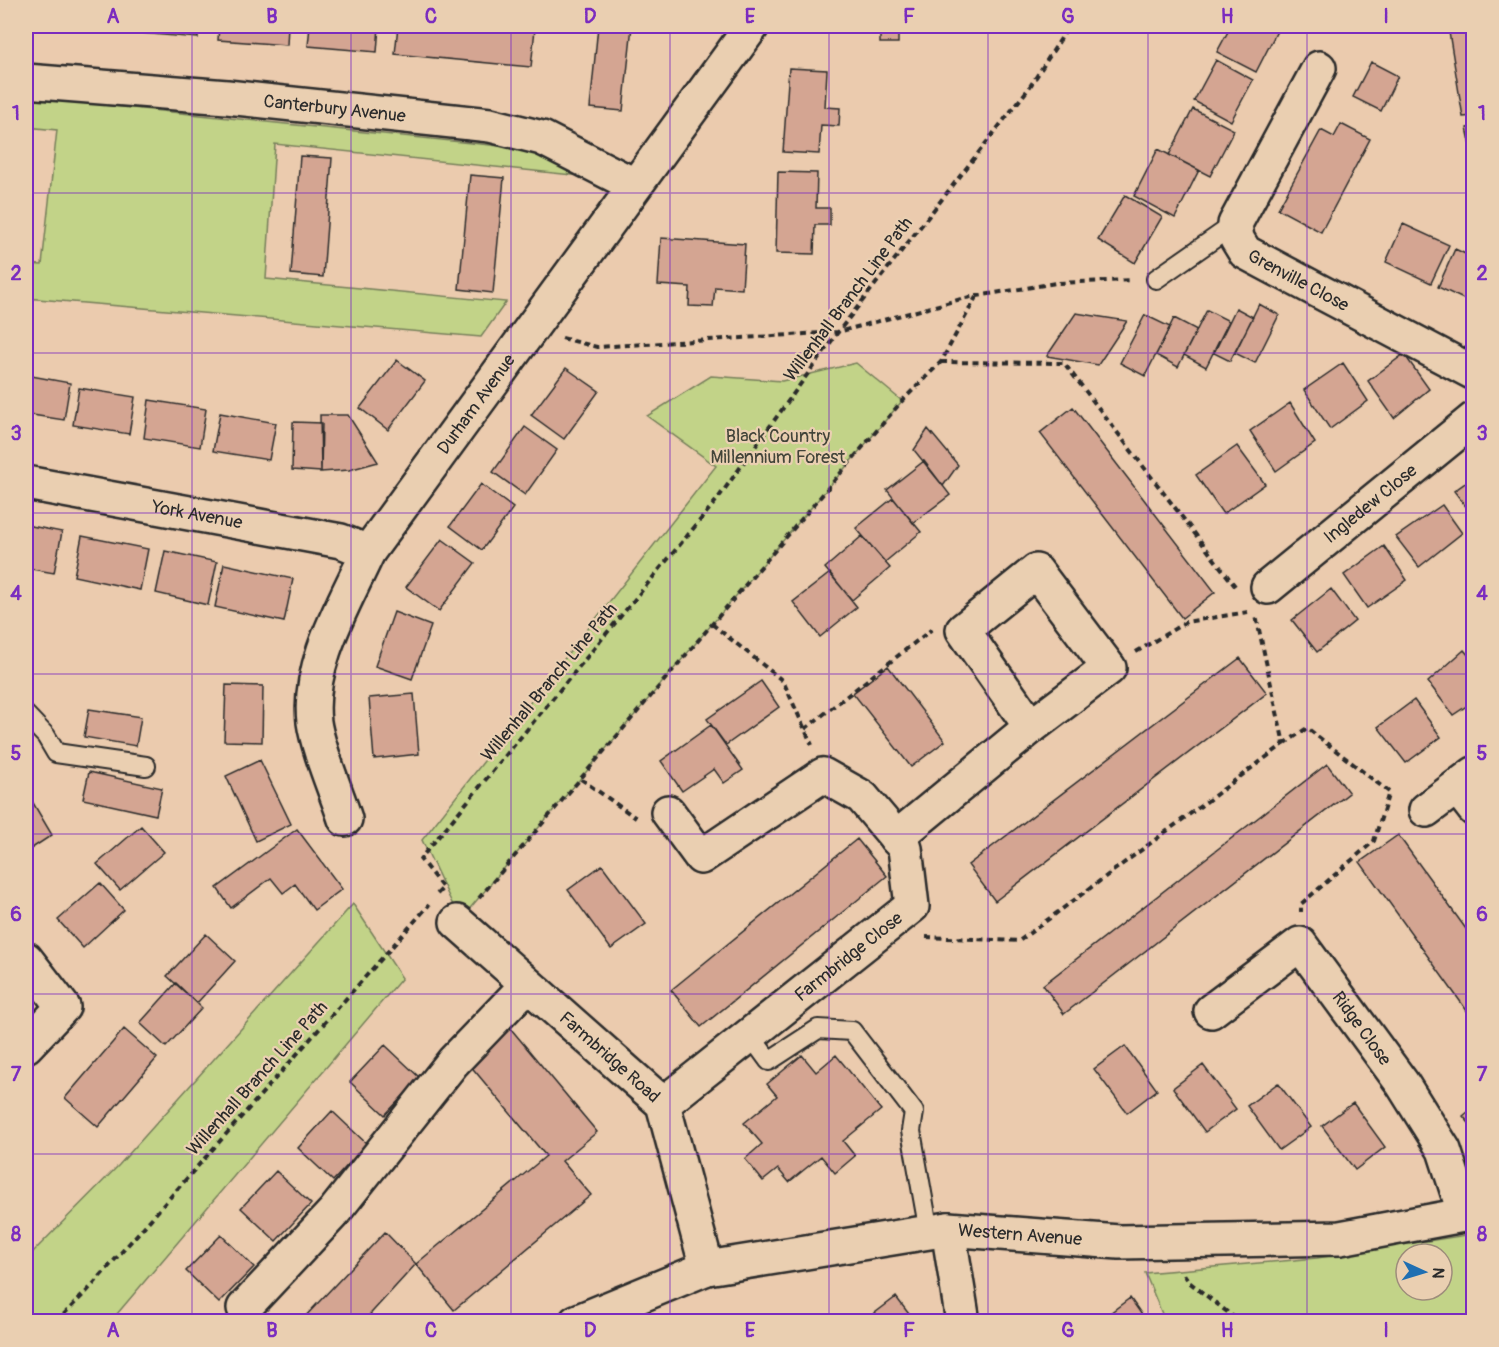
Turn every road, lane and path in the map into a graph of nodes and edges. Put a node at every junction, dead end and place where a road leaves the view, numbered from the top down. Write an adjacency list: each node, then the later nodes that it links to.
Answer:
1 (752, 26): 5 (street, Durham Avenue)
2 (1069, 26): 10 (path, Willenhall Branch Line Path)
3 (1319, 68): 6 (street)
4 (26, 81): 5 (street, Canterbury Avenue)
5 (634, 185): 9 (street, Durham Avenue)
6 (1234, 224): 7 (lane); 11 (street, Grenville Close)
7 (1156, 279): 8 (path)
8 (976, 297): 10 (path); 16 (path)
9 (530, 330): 10 (path); 14 (street, Durham Avenue)
10 (838, 332): 44 (path, Willenhall Branch Line Path)
11 (1473, 373)
12 (1473, 419): 15 (street, Ingledew Close)
13 (26, 483): 14 (street, York Avenue)
14 (368, 552): 29 (street, Durham Avenue)
15 (1262, 599): 18 (path)
16 (712, 624): 21 (path); 25 (path)
17 (963, 630): 18 (street); 20 (street); 21 (path)
18 (1109, 668): 20 (street)
19 (26, 715): 23 (lane)
20 (1032, 727): 30 (street)
21 (805, 729): 24 (path)
22 (1284, 744): 32 (path)
23 (146, 766)
24 (823, 775): 28 (street); 30 (street, Farmbridge Close)
25 (581, 779): 28 (path); 31 (path)
26 (1468, 790): 27 (street)
27 (1426, 810)
28 (668, 812)
29 (345, 819)
30 (896, 838): 36 (street, Farmbridge Close)
31 (462, 927): 34 (street, Farmbridge Road)
32 (1300, 944): 35 (street); 39 (street, Ridge Close)
33 (26, 959): 37 (street)
34 (528, 985): 38 (street, Farmbridge Road); 43 (street)
35 (1211, 1011)
36 (750, 1035): 38 (street, Farmbridge Close); 40 (lane)
37 (26, 1046)
38 (663, 1104): 42 (street, Farmbridge Road)
39 (1469, 1214): 41 (street, Western Avenue)
40 (938, 1231): 41 (street, Western Avenue); 42 (street, Western Avenue); 46 (street)
41 (1164, 1242): 47 (path)
42 (707, 1268): 45 (street, Western Avenue)
43 (244, 1308)
44 (56, 1322)
45 (576, 1322)
46 (963, 1322)
47 (1240, 1322)

